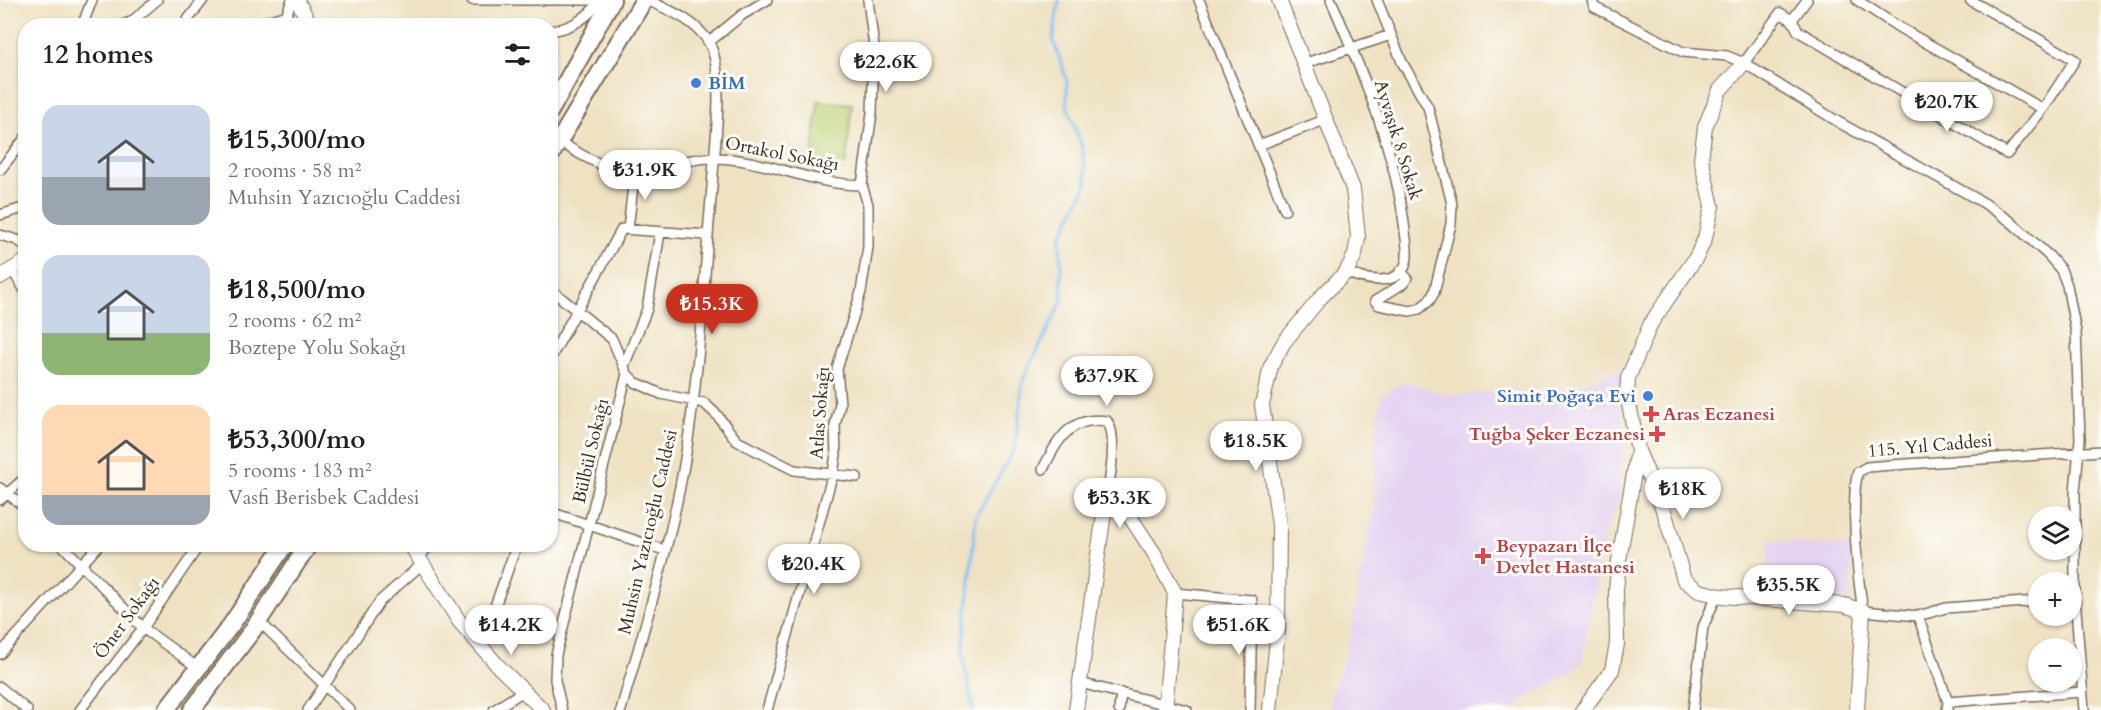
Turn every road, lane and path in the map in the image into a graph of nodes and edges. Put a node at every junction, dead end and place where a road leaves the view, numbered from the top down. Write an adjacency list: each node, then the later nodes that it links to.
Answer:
1 (92, 0): 21 (street)
2 (157, 0): 22 (street)
3 (203, 0): 23 (street)
4 (292, 0): 20 (street)
5 (297, 0): 26 (street)
6 (472, 0): 7 (street)
7 (600, 0): 28 (street)
8 (613, 0): 19 (highway); 34 (highway)
9 (767, 0): 30 (street)
10 (868, 0): 44 (street, Atlas Sokağı)
11 (1199, 0): 38 (street)
12 (1279, 0): 32 (street)
13 (1331, 0): 31 (street, Ayvaşık 8 Sokak)
14 (1377, 0): 29 (street)
15 (1592, 0): 33 (street)
16 (1807, 0): 27 (street)
17 (1857, 0): 35 (street)
18 (1970, 0): 35 (street)
19 (643, 4): 30 (street, Muhsin Yazıcıoğlu Caddesi); 37 (highway)
20 (285, 15): 24 (street); 25 (street)
21 (85, 18)
22 (138, 18)
23 (189, 18)
24 (276, 18)
25 (284, 18)
26 (307, 18)
27 (1792, 20): 33 (street); 35 (street)
28 (558, 30)
29 (1391, 35): 31 (street); 53 (street, Ayvaşık 8 Sokak)
30 (709, 42): 41 (street, Muhsin Yazıcıoğlu Caddesi)
31 (1352, 47): 32 (street); 53 (street, Ayvaşık 8 Sokak)
32 (1306, 63): 36 (street)
33 (1744, 63): 62 (street); 64 (street)
34 (558, 97)
35 (2043, 109)
36 (1327, 119): 38 (street); 54 (street)
37 (558, 144)
38 (1259, 145): 46 (street)
39 (18, 147): 43 (street)
40 (558, 150): 42 (street, Ortakol Sokağı)
41 (714, 158): 42 (street, Ortakol Sokağı); 44 (street, Ortakol Sokağı); 51 (street, Muhsin Yazıcıoğlu Caddesi)
42 (635, 169): 48 (street)
43 (0, 170)
44 (862, 185): 66 (street, Atlas Sokağı)
45 (18, 210): 47 (street)
46 (1285, 210)
47 (0, 215)
48 (628, 228): 49 (street); 58 (street)
49 (660, 233): 51 (street); 60 (street, Bülbül Sokağı)
50 (0, 235): 52 (street)
51 (708, 235): 61 (street, Muhsin Yazıcıoğlu Caddesi)
52 (18, 241)
53 (1400, 271): 54 (street)
54 (1346, 272): 119 (street)
55 (6, 273): 56 (street)
56 (18, 284)
57 (558, 295): 58 (street)
58 (579, 310): 59 (street); 60 (street)
59 (558, 345)
60 (625, 370): 61 (street); 73 (street, Bülbül Sokağı)
61 (693, 399): 66 (street); 74 (street, Muhsin Yazıcıoğlu Caddesi)
62 (1638, 450): 87 (street); 120 (street)
63 (2101, 451): 64 (street, 115. Yıl Caddesi)
64 (2077, 453): 85 (street); 89 (street, 115. Yıl Caddesi)
65 (1042, 469): 70 (street)
66 (833, 472): 67 (street); 114 (street, Atlas Sokağı)
67 (857, 477)
68 (18, 483): 69 (street)
69 (2, 494): 71 (street)
70 (1106, 499): 86 (street); 97 (street)
71 (18, 503)
72 (558, 514): 73 (street)
73 (591, 523): 74 (street); 112 (street, Bülbül Sokağı)
74 (664, 550): 113 (street, Muhsin Yazıcıoğlu Caddesi)
75 (69, 552): 84 (street)
76 (93, 552): 84 (street)
77 (195, 552): 92 (street, Öner Sokağı)
78 (279, 552): 95 (highway)
79 (304, 552): 91 (highway)
80 (415, 552): 83 (street)
81 (425, 552): 83 (street)
82 (514, 552): 93 (street)
83 (420, 561): 93 (street); 96 (street)
84 (82, 566): 92 (street); 94 (street)
85 (2074, 572)
86 (1175, 593): 103 (street); 118 (street)
87 (1717, 595): 89 (street); 121 (street)
88 (2028, 602): 90 (street)
89 (1863, 611): 90 (street); 122 (street, 115. Yıl Caddesi)
90 (1918, 616): 102 (street)
91 (259, 621): 96 (street); 107 (highway)
92 (143, 628): 95 (street); 105 (street, Öner Sokağı)
93 (475, 639): 99 (street)
94 (0, 654)
95 (198, 668): 106 (highway)
96 (326, 683): 108 (street); 109 (street)
97 (1080, 683): 101 (street); 115 (street)
98 (0, 687): 104 (street)
99 (525, 690): 110 (street); 111 (street)
100 (2082, 692): 102 (street); 123 (street)
101 (1121, 693): 103 (street); 116 (street)
102 (1948, 706)
103 (1165, 707): 117 (street)
104 (27, 710)
105 (80, 710)
106 (166, 710)
107 (192, 710)
108 (308, 710)
109 (350, 710)
110 (494, 710)
111 (543, 710)
112 (562, 710)
113 (621, 710)
114 (767, 710)
115 (1076, 710)
116 (1119, 710)
117 (1187, 710)
118 (1250, 710)
119 (1270, 710)
120 (1583, 710)
121 (1693, 710)
122 (1857, 710)
123 (2084, 710)

